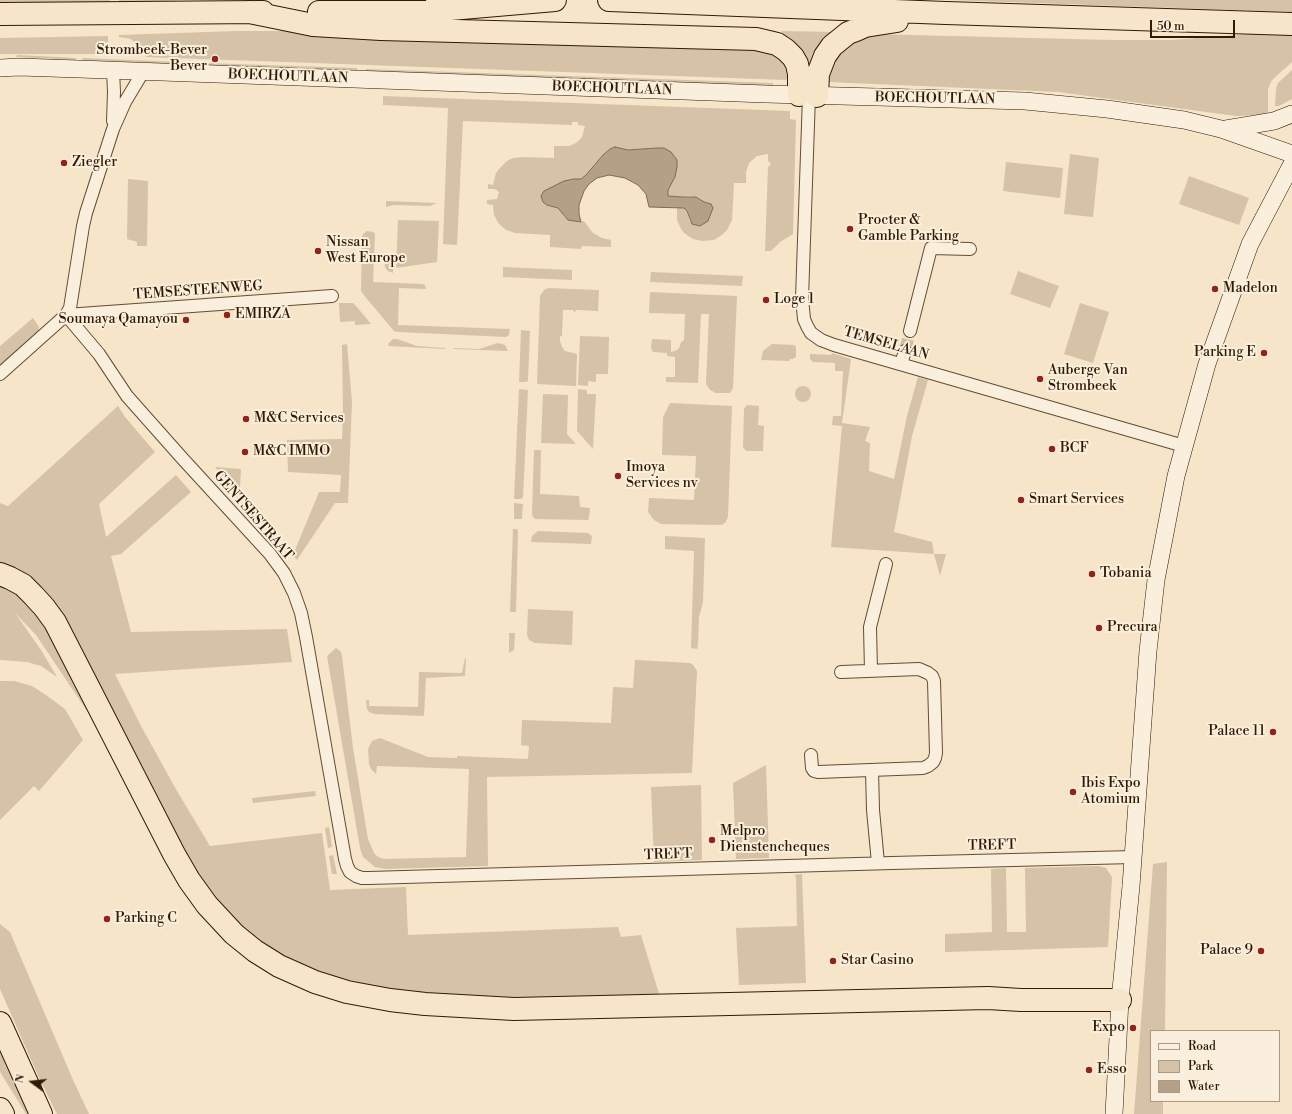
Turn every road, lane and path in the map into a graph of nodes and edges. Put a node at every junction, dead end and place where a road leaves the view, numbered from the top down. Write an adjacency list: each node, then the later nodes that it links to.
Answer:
1 (555, 0): 3 (highway)
2 (609, 0): 5 (highway)
3 (249, 12): 4 (highway); 10 (highway)
4 (0, 14)
5 (946, 14): 6 (highway); 10 (highway)
6 (1292, 24)
7 (0, 68): 8 (main road, BOECHOUTLAAN)
8 (113, 70): 9 (main road, BOECHOUTLAAN); 12 (street)
9 (143, 72): 10 (main road, BOECHOUTLAAN); 12 (street)
10 (808, 96): 13 (main road, BOECHOUTLAAN); 21 (street, TEMSELAAN)
11 (1292, 114): 13 (main road, BOECHOUTLAAN)
12 (113, 128): 18 (street)
13 (1221, 129): 14 (main road, BOECHOUTLAAN)
14 (1292, 154)
15 (1292, 164): 23 (main road)
16 (970, 249): 19 (street)
17 (332, 296): 18 (street, TEMSESTEENWEG)
18 (66, 315): 22 (street); 32 (street, GENTSESTRAAT)
19 (910, 331)
20 (905, 351): 21 (street)
21 (901, 364): 23 (street, TEMSELAAN)
22 (0, 374)
23 (1184, 446): 30 (main road)
24 (886, 564): 26 (street)
25 (0, 574): 33 (highway)
26 (871, 671): 27 (street); 29 (street)
27 (841, 672)
28 (812, 755): 29 (street)
29 (872, 770): 31 (street)
30 (1133, 857): 31 (street, TREFT); 33 (main road)
31 (878, 863): 32 (street, TREFT)
32 (350, 872)
33 (1120, 1000): 38 (main road)
34 (0, 1022): 37 (highway)
35 (0, 1109): 36 (highway)
36 (3, 1114)
37 (40, 1114)
38 (1114, 1114)

